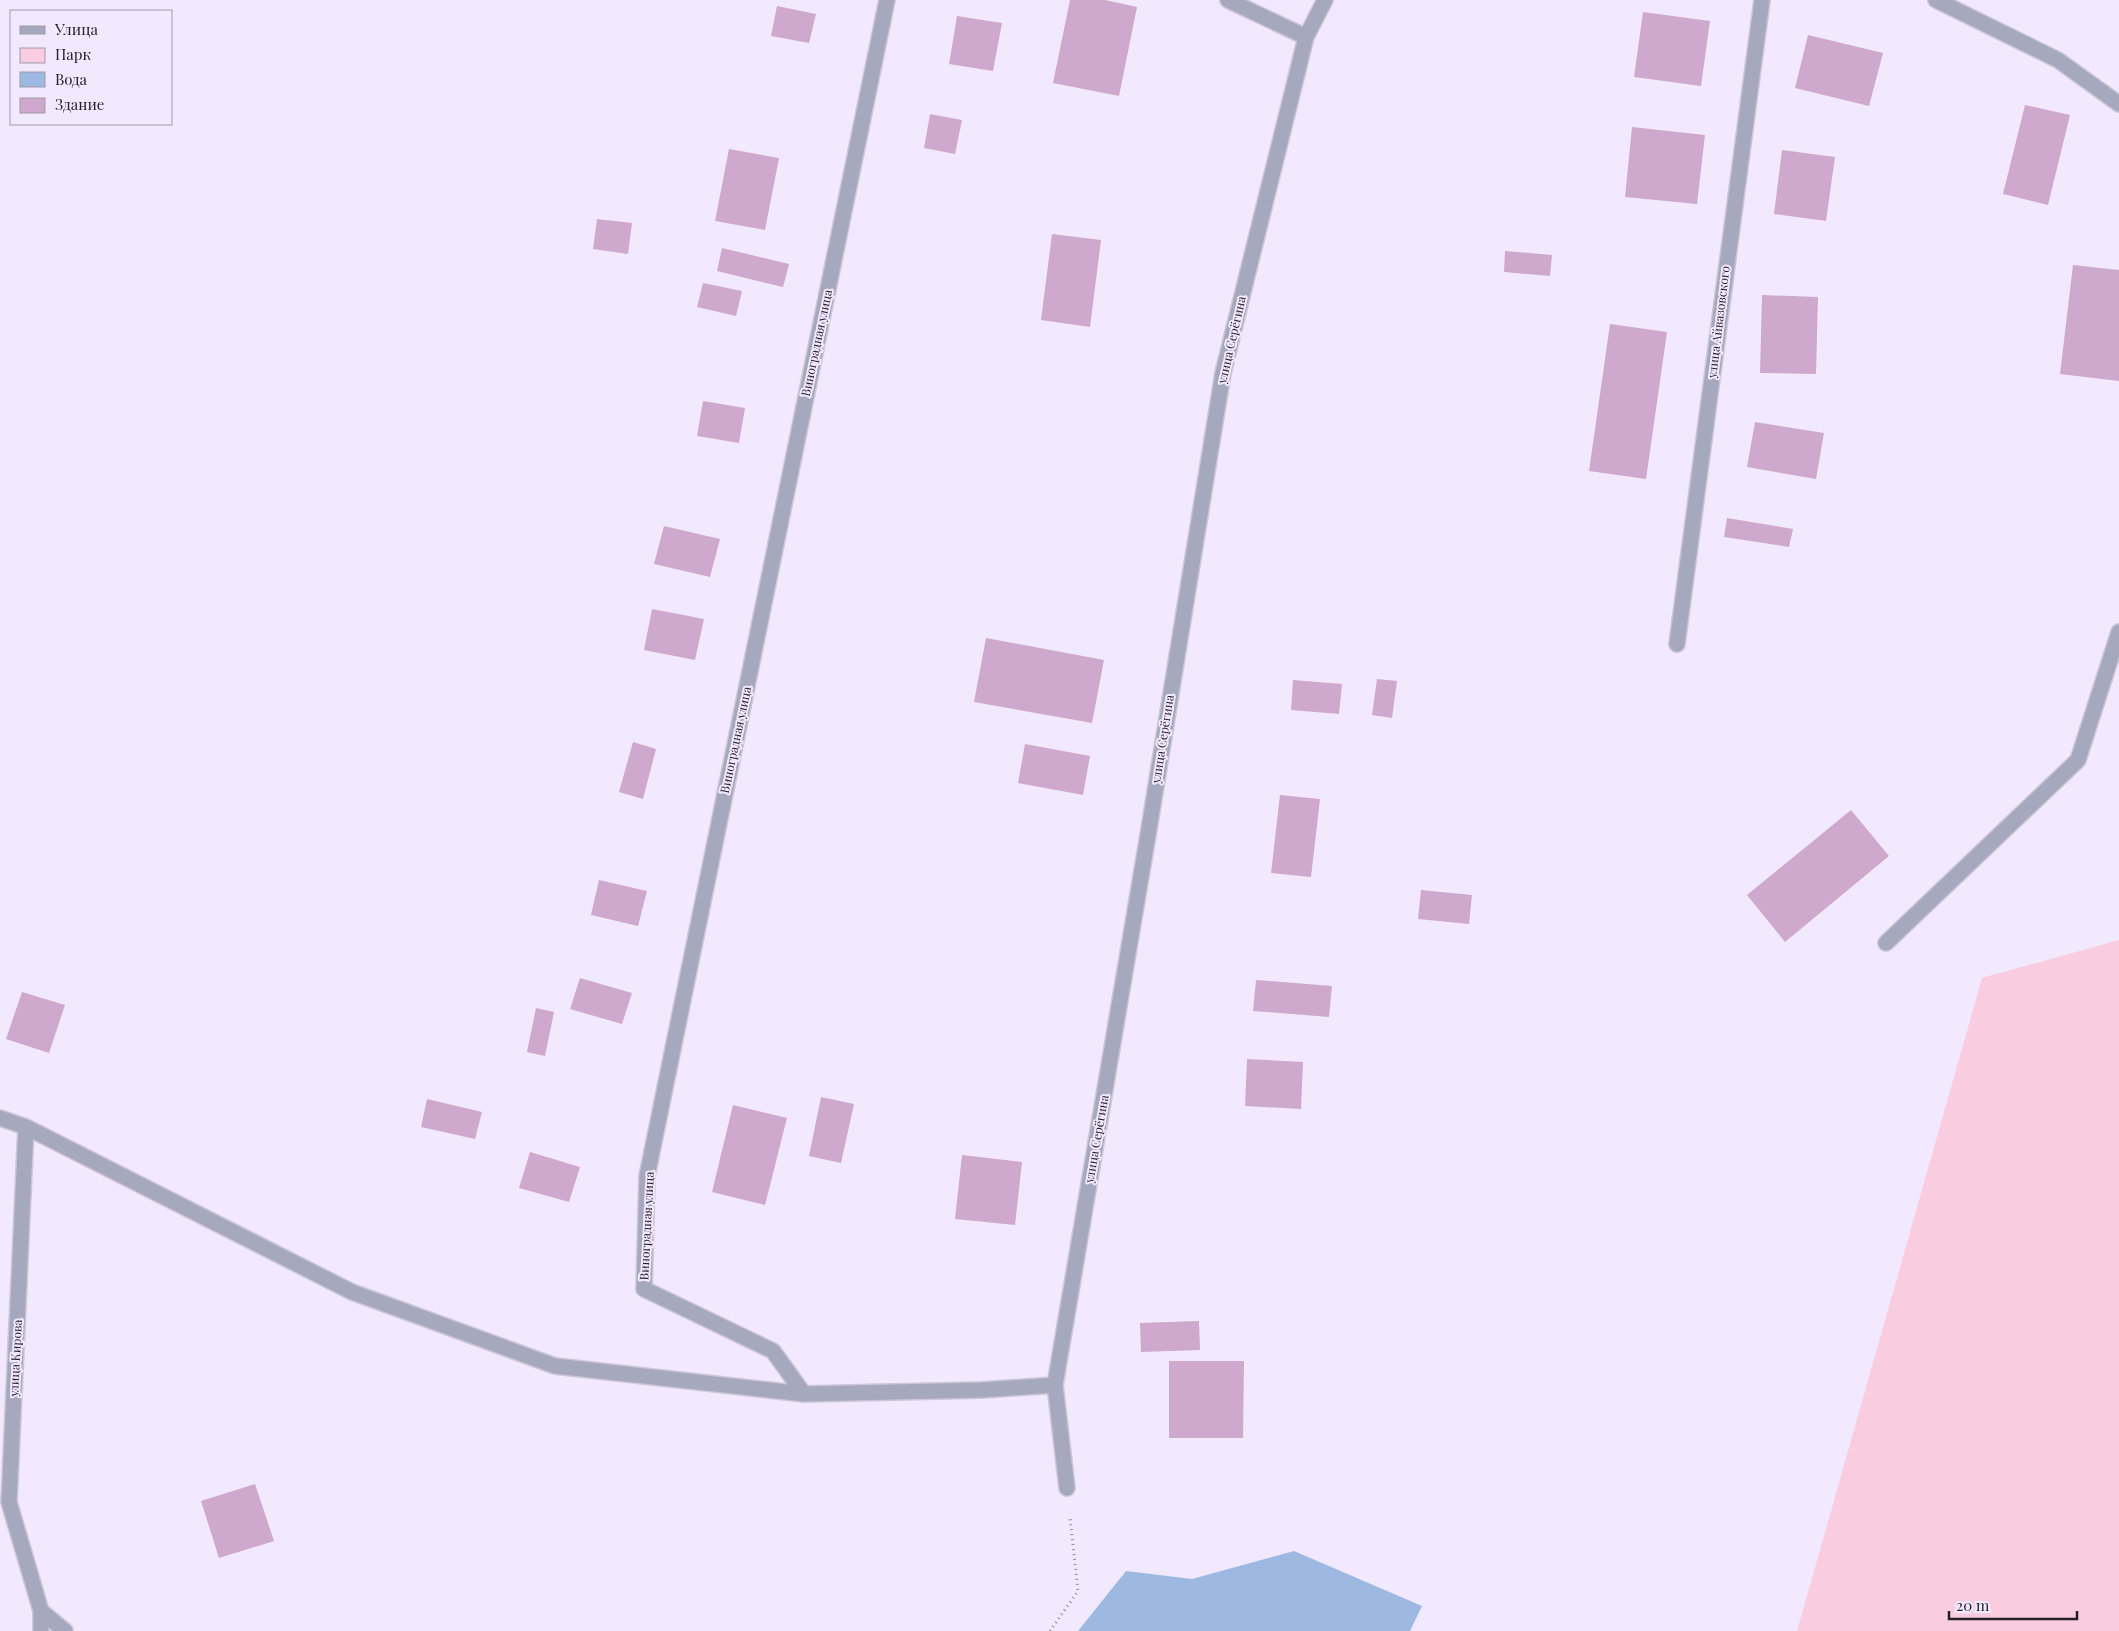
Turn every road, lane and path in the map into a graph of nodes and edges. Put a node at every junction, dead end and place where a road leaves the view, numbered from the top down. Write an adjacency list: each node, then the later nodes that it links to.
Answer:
1 (887, 0): 14 (street, Виноградная улица)
2 (1228, 0): 6 (street)
3 (1325, 0): 6 (street, улица Серёгина)
4 (1762, 0): 9 (street, улица Айвазовского)
5 (1936, 0): 7 (street)
6 (1306, 37): 13 (street, улица Серёгина)
7 (2119, 104)
8 (2119, 632): 10 (street)
9 (1677, 644)
10 (1886, 943)
11 (0, 1118): 12 (street)
12 (26, 1127): 14 (street); 16 (street, улица Кирова)
13 (1055, 1385): 14 (street); 15 (street, улица Серёгина)
14 (804, 1394)
15 (1067, 1488): 19 (path)
16 (41, 1611): 17 (street, улица Кирова); 18 (street)
17 (41, 1631)
18 (65, 1631)
19 (1050, 1631)

